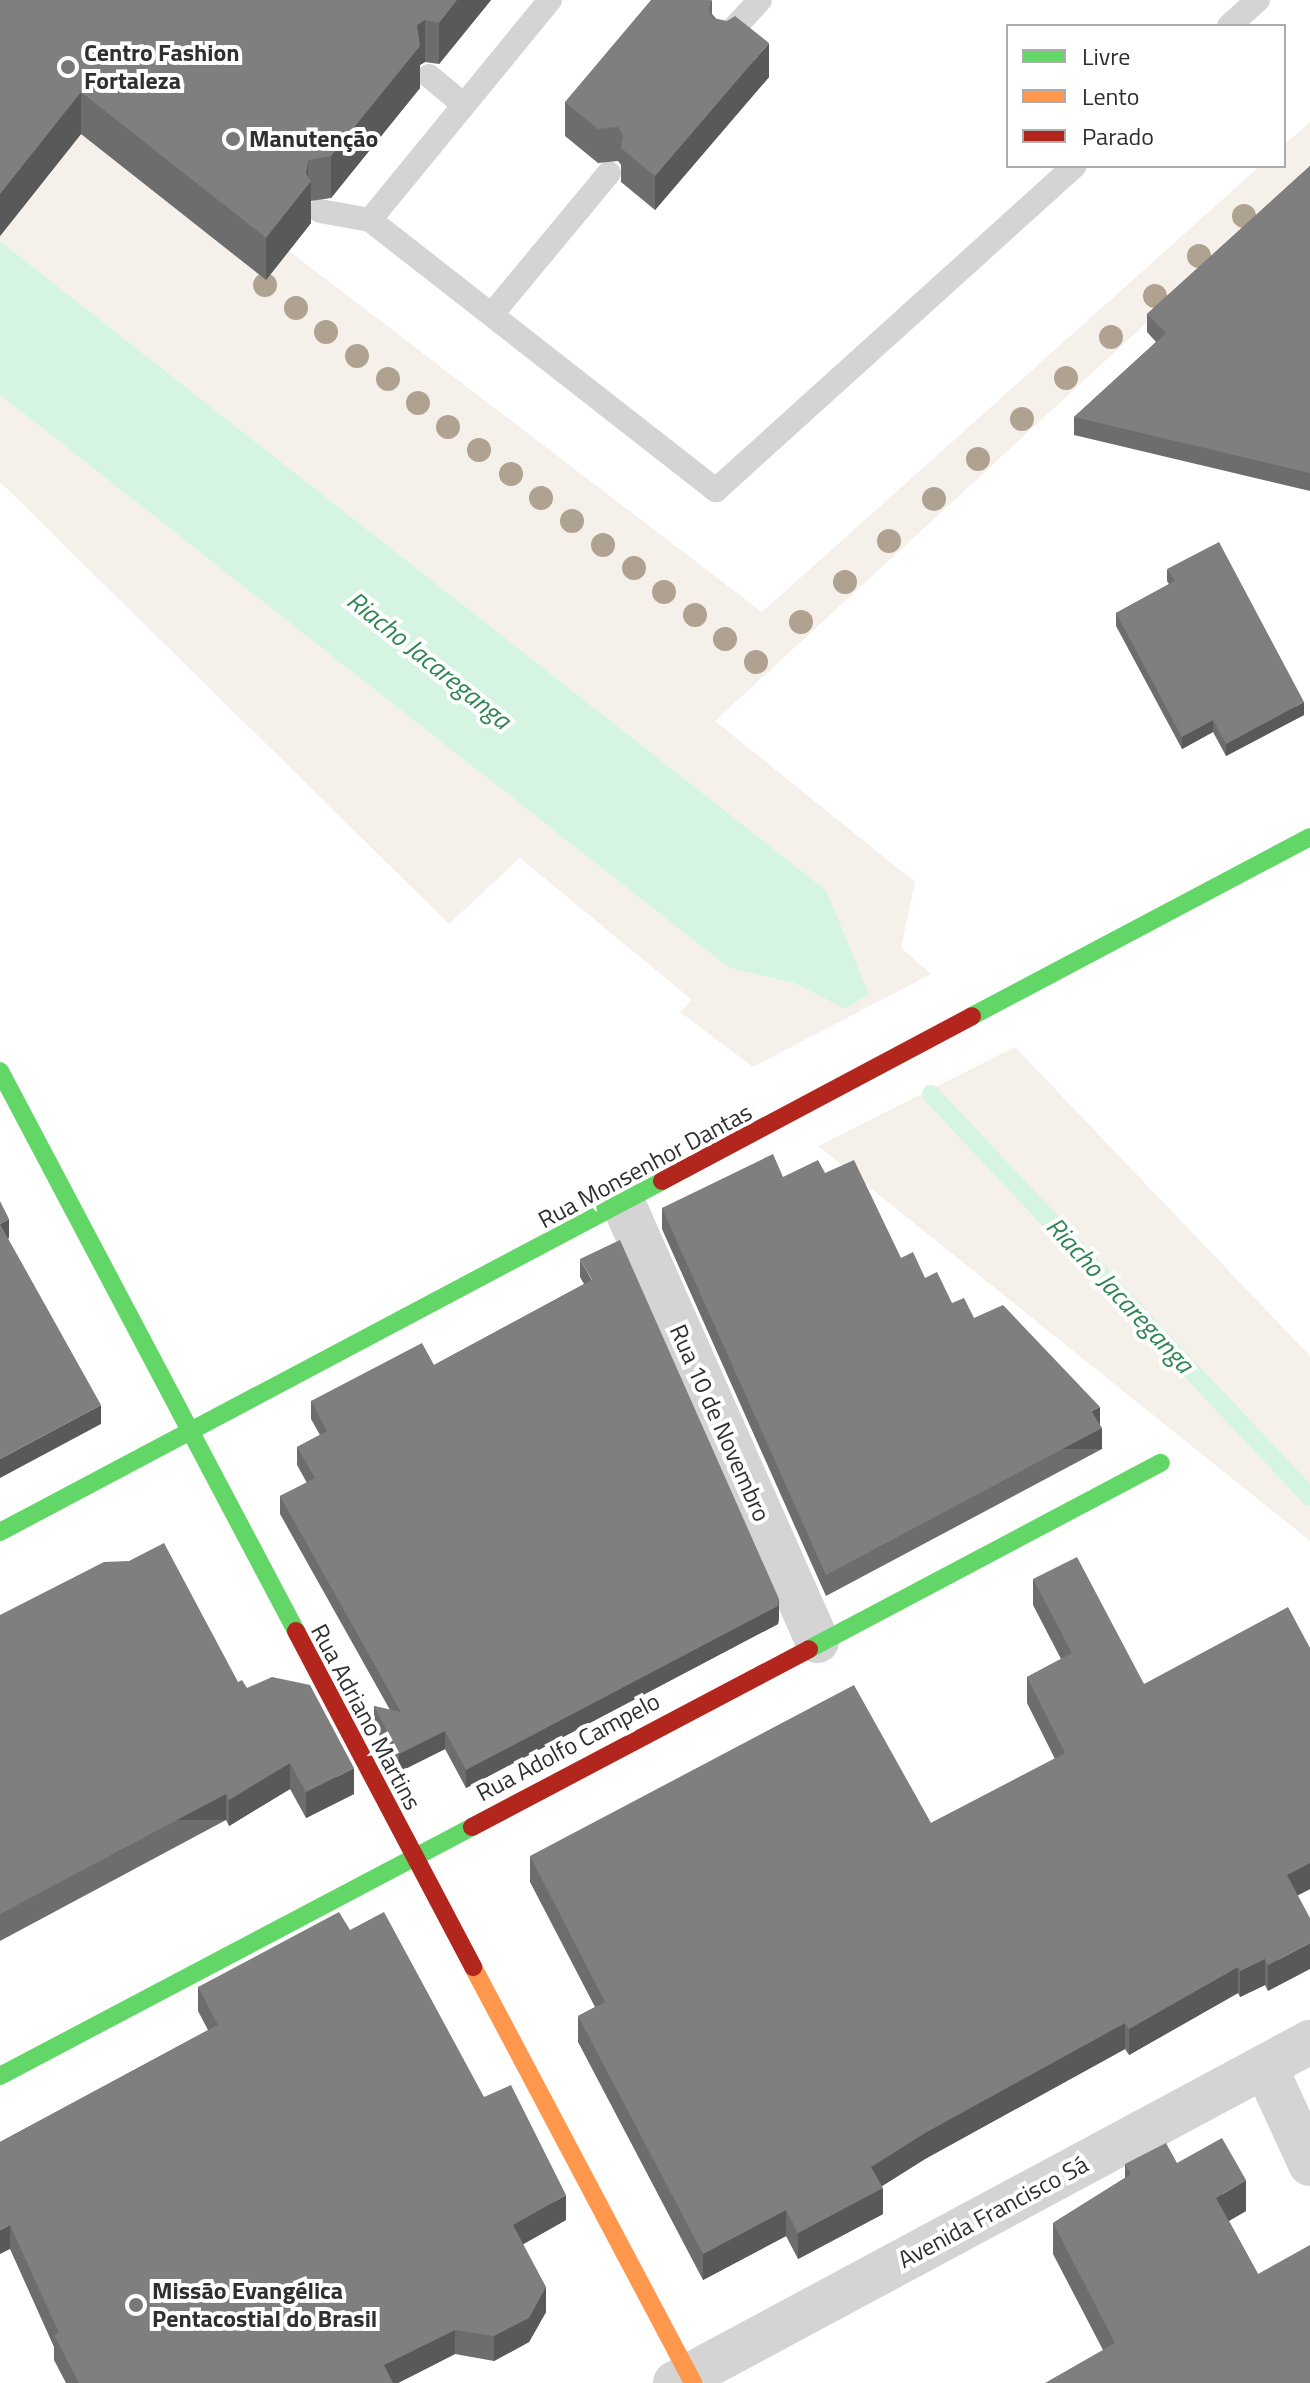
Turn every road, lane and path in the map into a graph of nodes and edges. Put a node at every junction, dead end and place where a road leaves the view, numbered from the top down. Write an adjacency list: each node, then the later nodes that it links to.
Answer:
1 (550, 0): 7 (lane)
2 (760, 0): 5 (lane)
3 (1258, 0): 4 (lane)
4 (1231, 24)
5 (723, 40)
6 (429, 76): 7 (lane)
7 (464, 105): 11 (lane)
8 (1072, 168): 12 (lane)
9 (609, 173): 12 (lane)
10 (320, 211): 11 (lane)
11 (370, 220): 12 (lane)
12 (492, 314)
13 (1310, 837): 15 (street, Rua Monsenhor Dantas)
14 (0, 1071): 16 (street, Rua Adriano Martins)
15 (624, 1205): 16 (street, Rua Monsenhor Dantas); 19 (street, Rua 10 de Novembro)
16 (187, 1433): 18 (street, Rua Monsenhor Dantas); 20 (street, Rua Adriano Martins)
17 (1161, 1463): 19 (street, Rua Adolfo Campelo)
18 (0, 1532)
19 (817, 1641): 20 (street, Rua Adolfo Campelo)
20 (414, 1857): 23 (street, Rua Adolfo Campelo); 25 (street, Rua Adriano Martins)
21 (1310, 2042): 22 (street, Avenida Francisco Sá)
22 (1265, 2066): 24 (street); 25 (street, Avenida Francisco Sá)
23 (0, 2076)
24 (1310, 2164)
25 (686, 2381)

